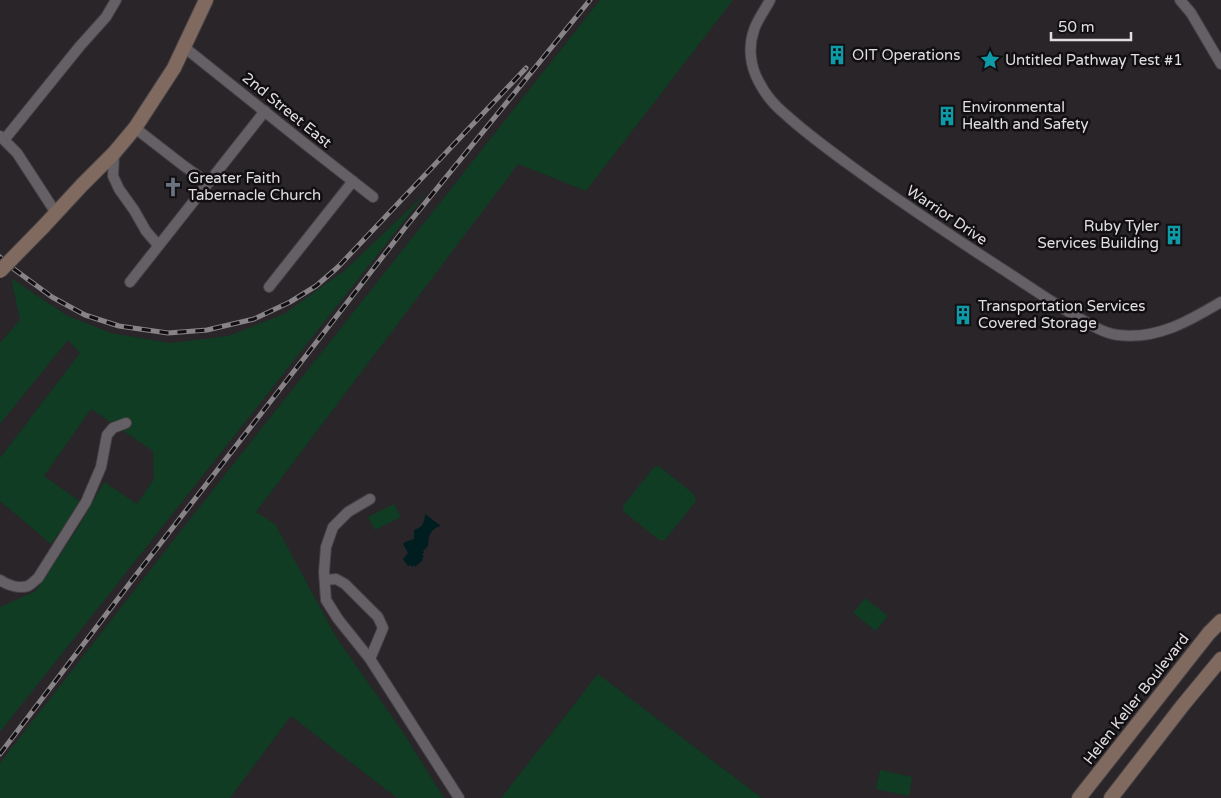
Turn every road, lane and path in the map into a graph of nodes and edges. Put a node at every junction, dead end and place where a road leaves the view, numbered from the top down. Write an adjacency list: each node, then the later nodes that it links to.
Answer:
1 (116, 0): 9 (street)
2 (206, 0): 5 (street)
3 (770, 0): 19 (street, Warrior Drive)
4 (1180, 0): 6 (street)
5 (184, 47): 7 (street, 2nd Street East); 8 (street)
6 (1221, 64)
7 (265, 111): 11 (street, 2nd Street East); 12 (street)
8 (135, 128): 10 (street); 12 (street)
9 (2, 138): 14 (street)
10 (114, 153): 14 (street); 15 (street)
11 (353, 181): 13 (street, 2nd Street East); 18 (street)
12 (208, 183): 15 (street)
13 (373, 196)
14 (56, 213): 16 (street, bridge)
15 (158, 245): 17 (street)
16 (0, 271)
17 (130, 282)
18 (269, 287)
19 (1221, 302)
20 (126, 423): 22 (street)
21 (370, 499): 23 (street)
22 (0, 580)
23 (325, 580): 25 (street); 25 (street)
24 (1221, 621): 28 (street, Helen Keller Boulevard)
25 (370, 659): 27 (street)
26 (1221, 659): 29 (street)
27 (459, 798)
28 (1079, 798)
29 (1111, 798)

